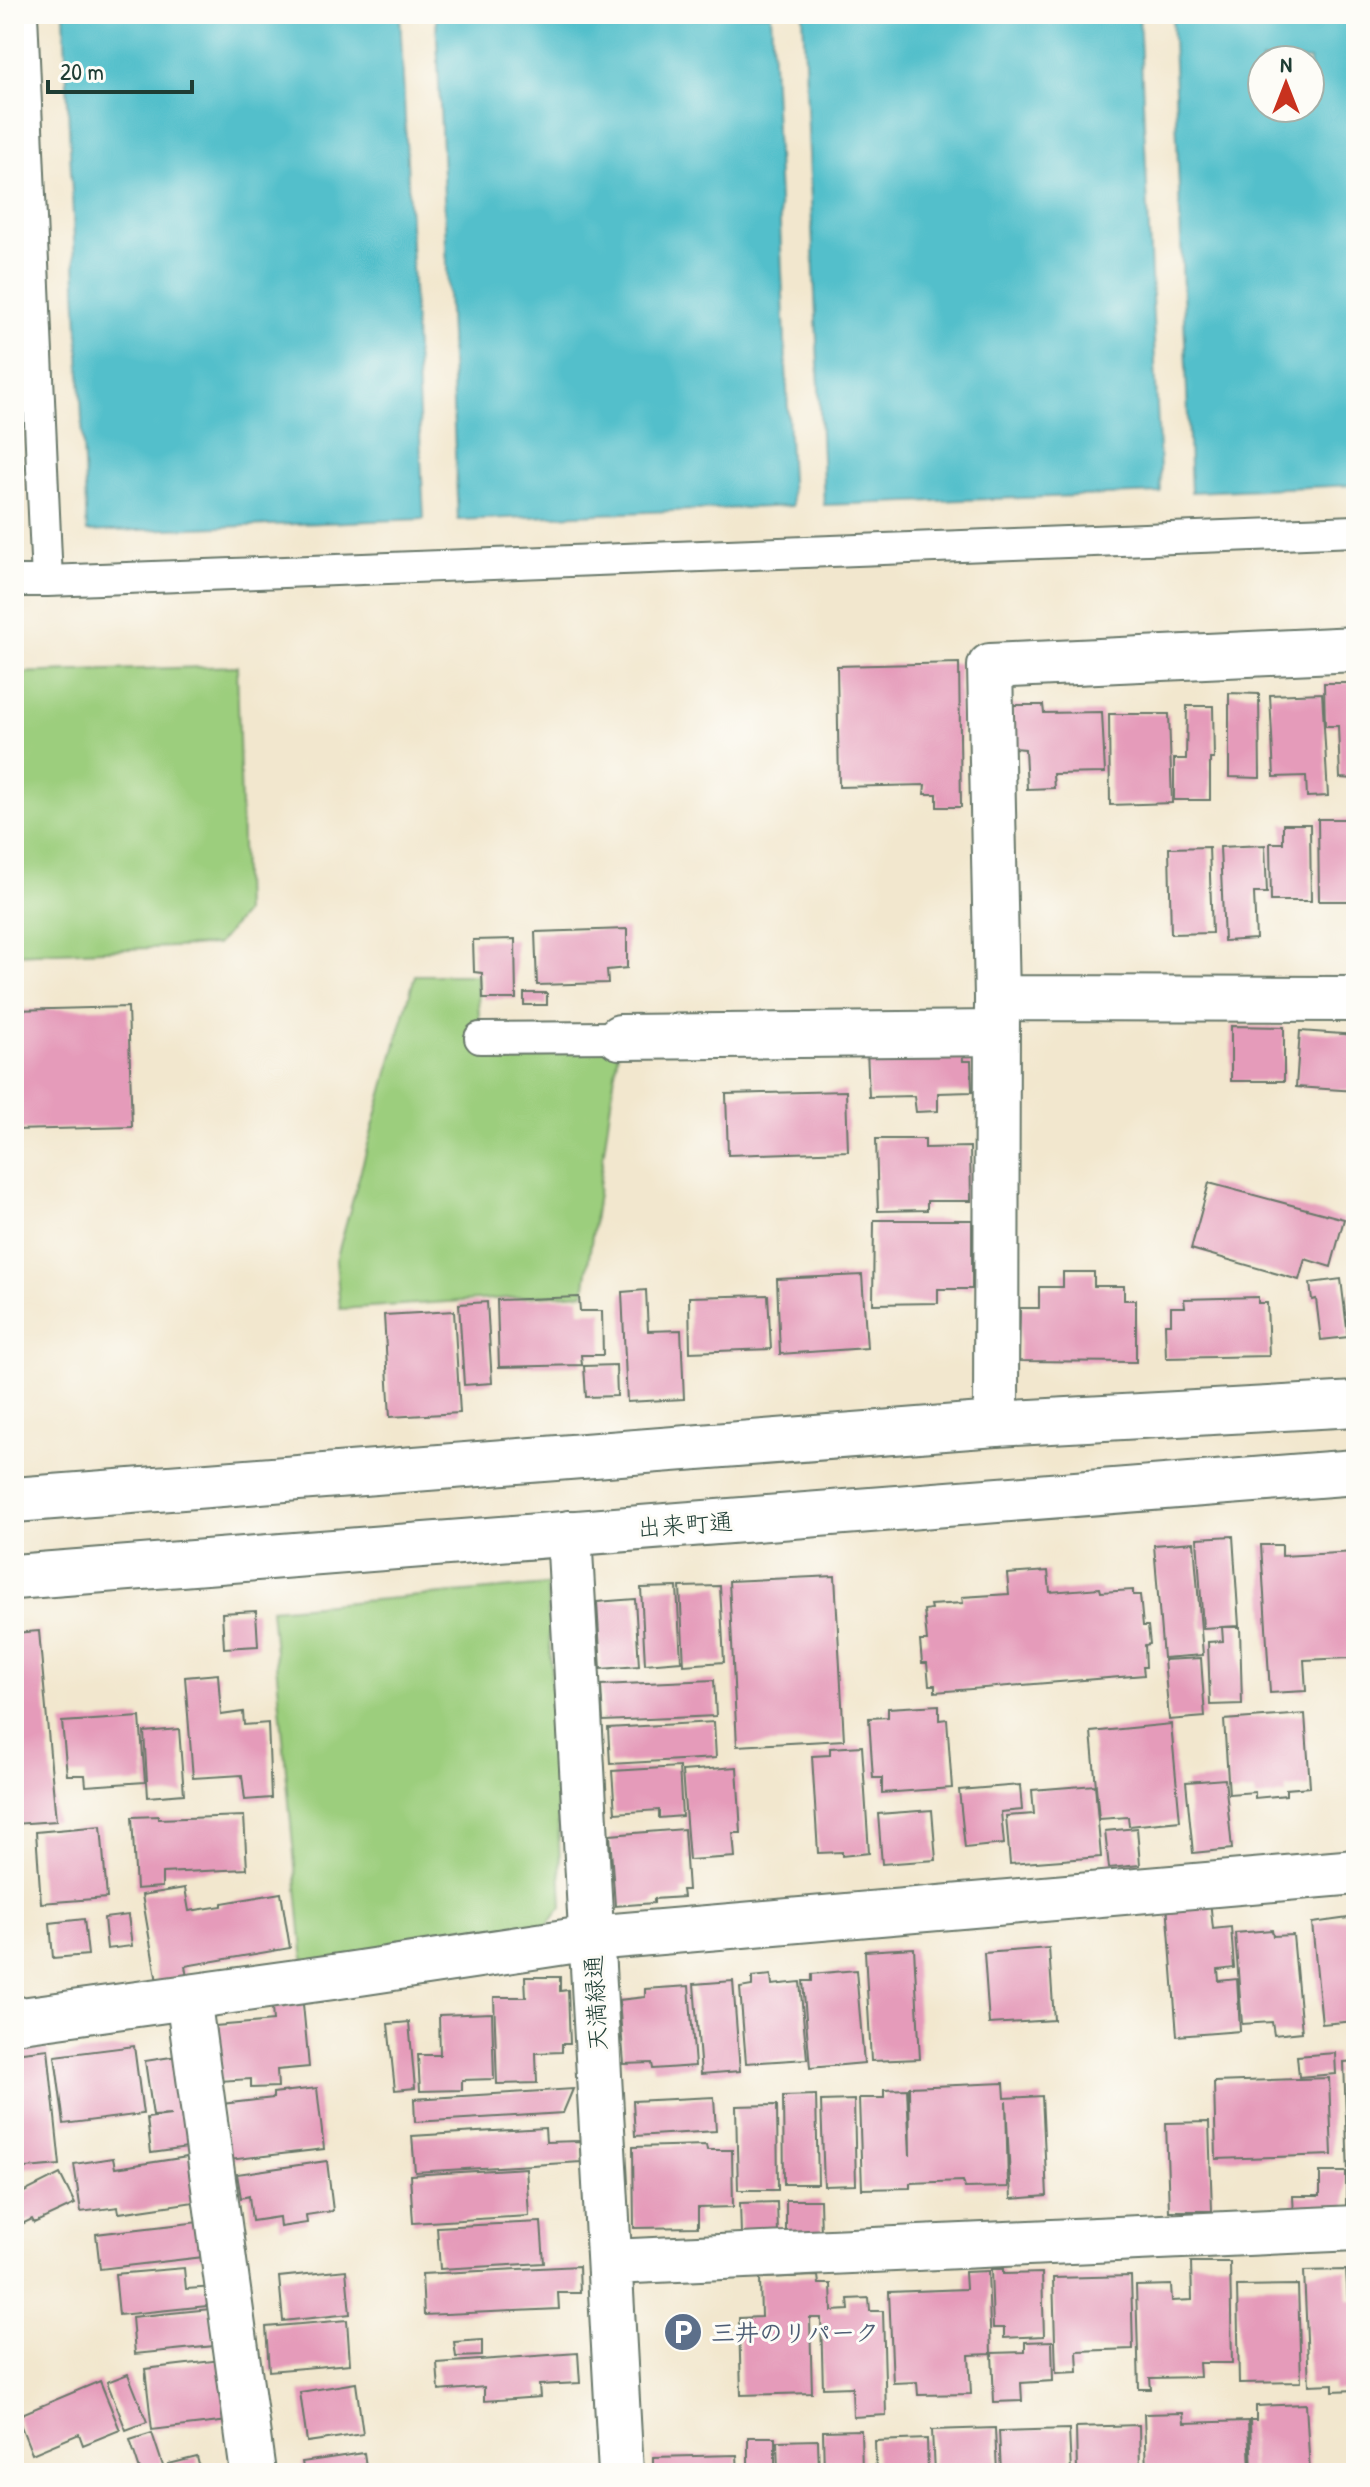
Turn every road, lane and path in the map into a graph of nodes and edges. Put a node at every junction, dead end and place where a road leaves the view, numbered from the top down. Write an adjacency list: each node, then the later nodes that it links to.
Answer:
1 (22, 14): 4 (lane)
2 (1356, 531): 4 (lane)
3 (14, 581): 4 (lane)
4 (47, 581)
5 (1356, 649): 7 (street)
6 (1356, 999): 7 (street)
7 (997, 1015): 8 (street); 11 (street)
8 (620, 1037): 9 (lane)
9 (480, 1038)
10 (1356, 1404): 11 (street)
11 (996, 1424): 13 (street)
12 (1356, 1472): 14 (street, 出来町通)
13 (14, 1500)
14 (569, 1533): 15 (street, 出来町通); 17 (street, 天満緑通)
15 (14, 1577)
16 (1356, 1872): 17 (street)
17 (591, 1938): 18 (street); 21 (street, 天満緑通)
18 (188, 1997): 19 (street); 22 (street)
19 (14, 2021)
20 (1356, 2228): 21 (street)
21 (611, 2262): 23 (street, 天満緑通)
22 (253, 2473)
23 (621, 2473)

